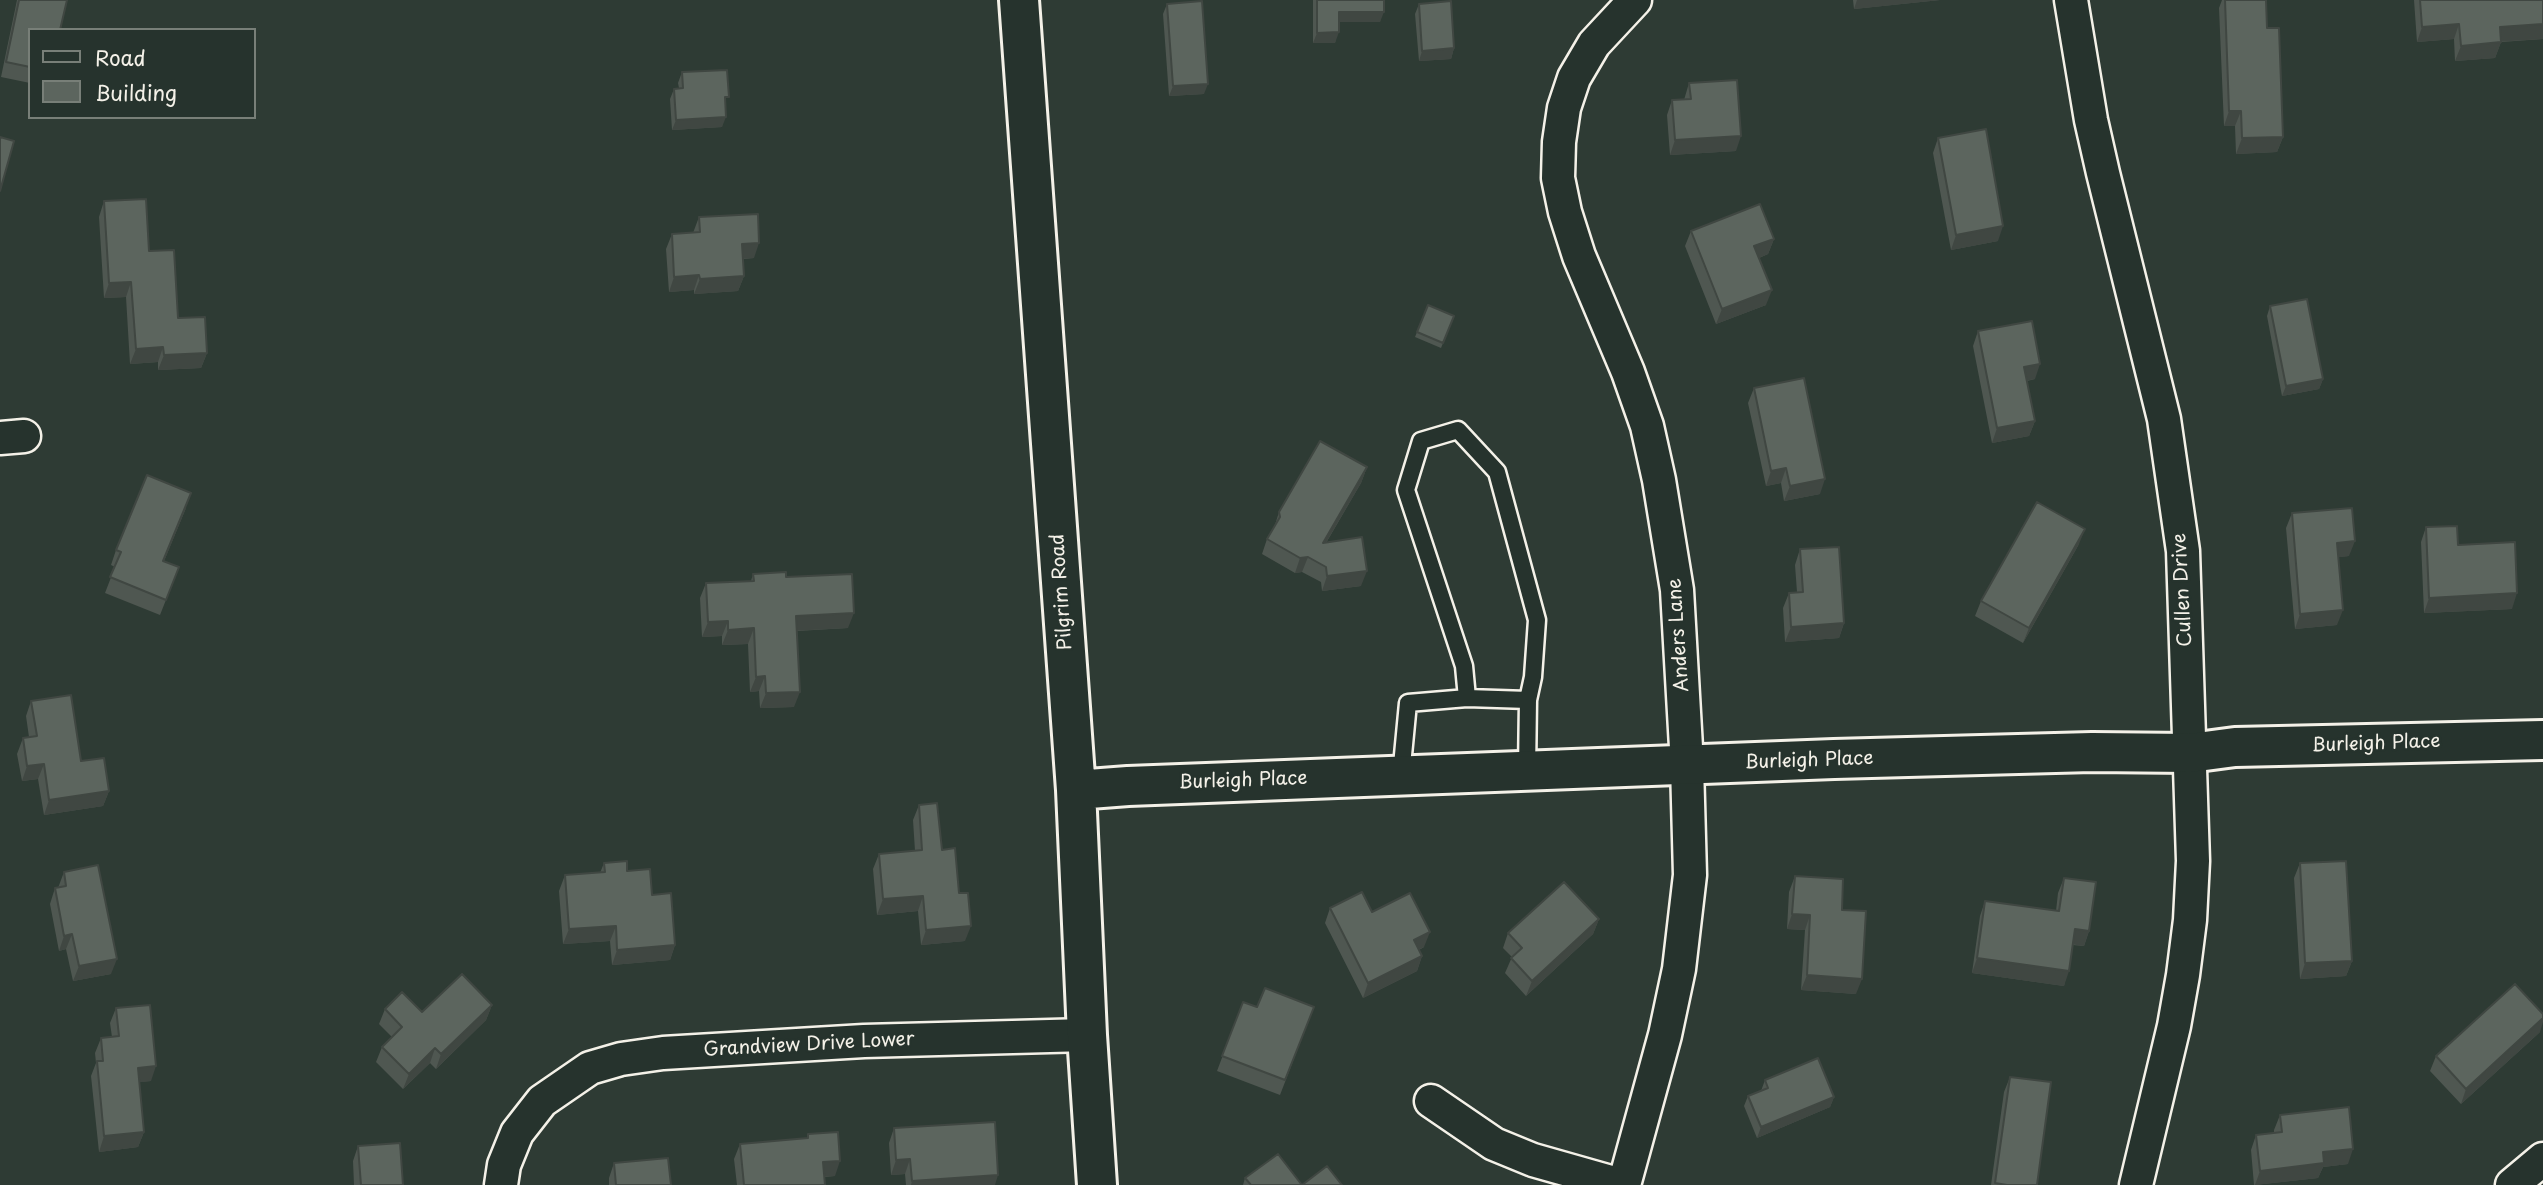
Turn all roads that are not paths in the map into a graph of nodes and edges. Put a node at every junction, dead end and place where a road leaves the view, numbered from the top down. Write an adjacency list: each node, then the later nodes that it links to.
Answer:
1 (1019, 0): 11 (street, Pilgrim Road)
2 (1635, 0): 8 (street, Anders Lane)
3 (2071, 0): 7 (street, Cullen Drive)
4 (1467, 698): 5 (lane); 5 (lane); 10 (lane)
5 (1528, 700): 9 (lane)
6 (2543, 740): 7 (street, Burleigh Place)
7 (2190, 752): 8 (street, Burleigh Place); 18 (street, Cullen Drive)
8 (1687, 765): 9 (street, Burleigh Place); 17 (street, Anders Lane)
9 (1527, 771): 10 (street, Burleigh Place)
10 (1401, 776): 11 (street, Burleigh Place)
11 (1076, 790): 12 (street, Pilgrim Road)
12 (1087, 1035): 15 (street, Grandview Drive Lower); 16 (street, Pilgrim Road)
13 (1431, 1101): 17 (street)
14 (2543, 1159): 19 (street)
15 (501, 1185)
16 (1097, 1185)
17 (1622, 1185)
18 (2136, 1185)
19 (2512, 1185)

